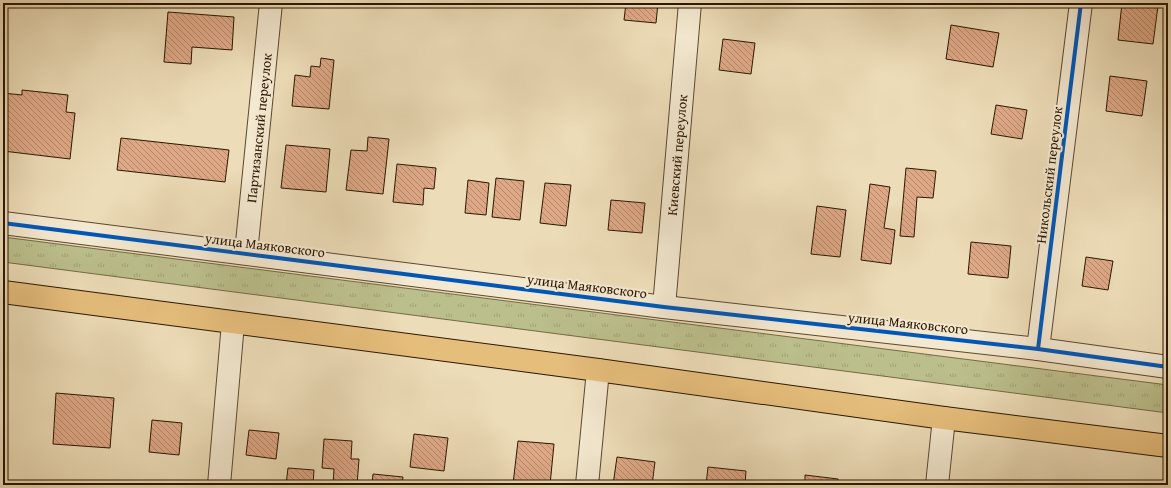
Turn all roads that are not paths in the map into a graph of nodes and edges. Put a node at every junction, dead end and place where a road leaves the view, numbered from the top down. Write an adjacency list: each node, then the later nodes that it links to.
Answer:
1 (271, 3): 5 (street, Партизанский переулок)
2 (690, 3): 7 (street, Киевский переулок)
3 (1081, 3): 9 (street, Никольский переулок)
4 (3, 224): 5 (street, улица Маяковского)
5 (246, 253): 7 (street, улица Маяковского)
6 (3, 292): 8 (main road)
7 (664, 307): 9 (street, улица Маяковского)
8 (233, 323): 11 (main road); 14 (street)
9 (1038, 349): 10 (street, улица Маяковского)
10 (1168, 367)
11 (598, 370): 12 (main road); 15 (street)
12 (944, 418): 13 (main road); 16 (street)
13 (1168, 446)
14 (219, 485)
15 (587, 485)
16 (938, 485)

